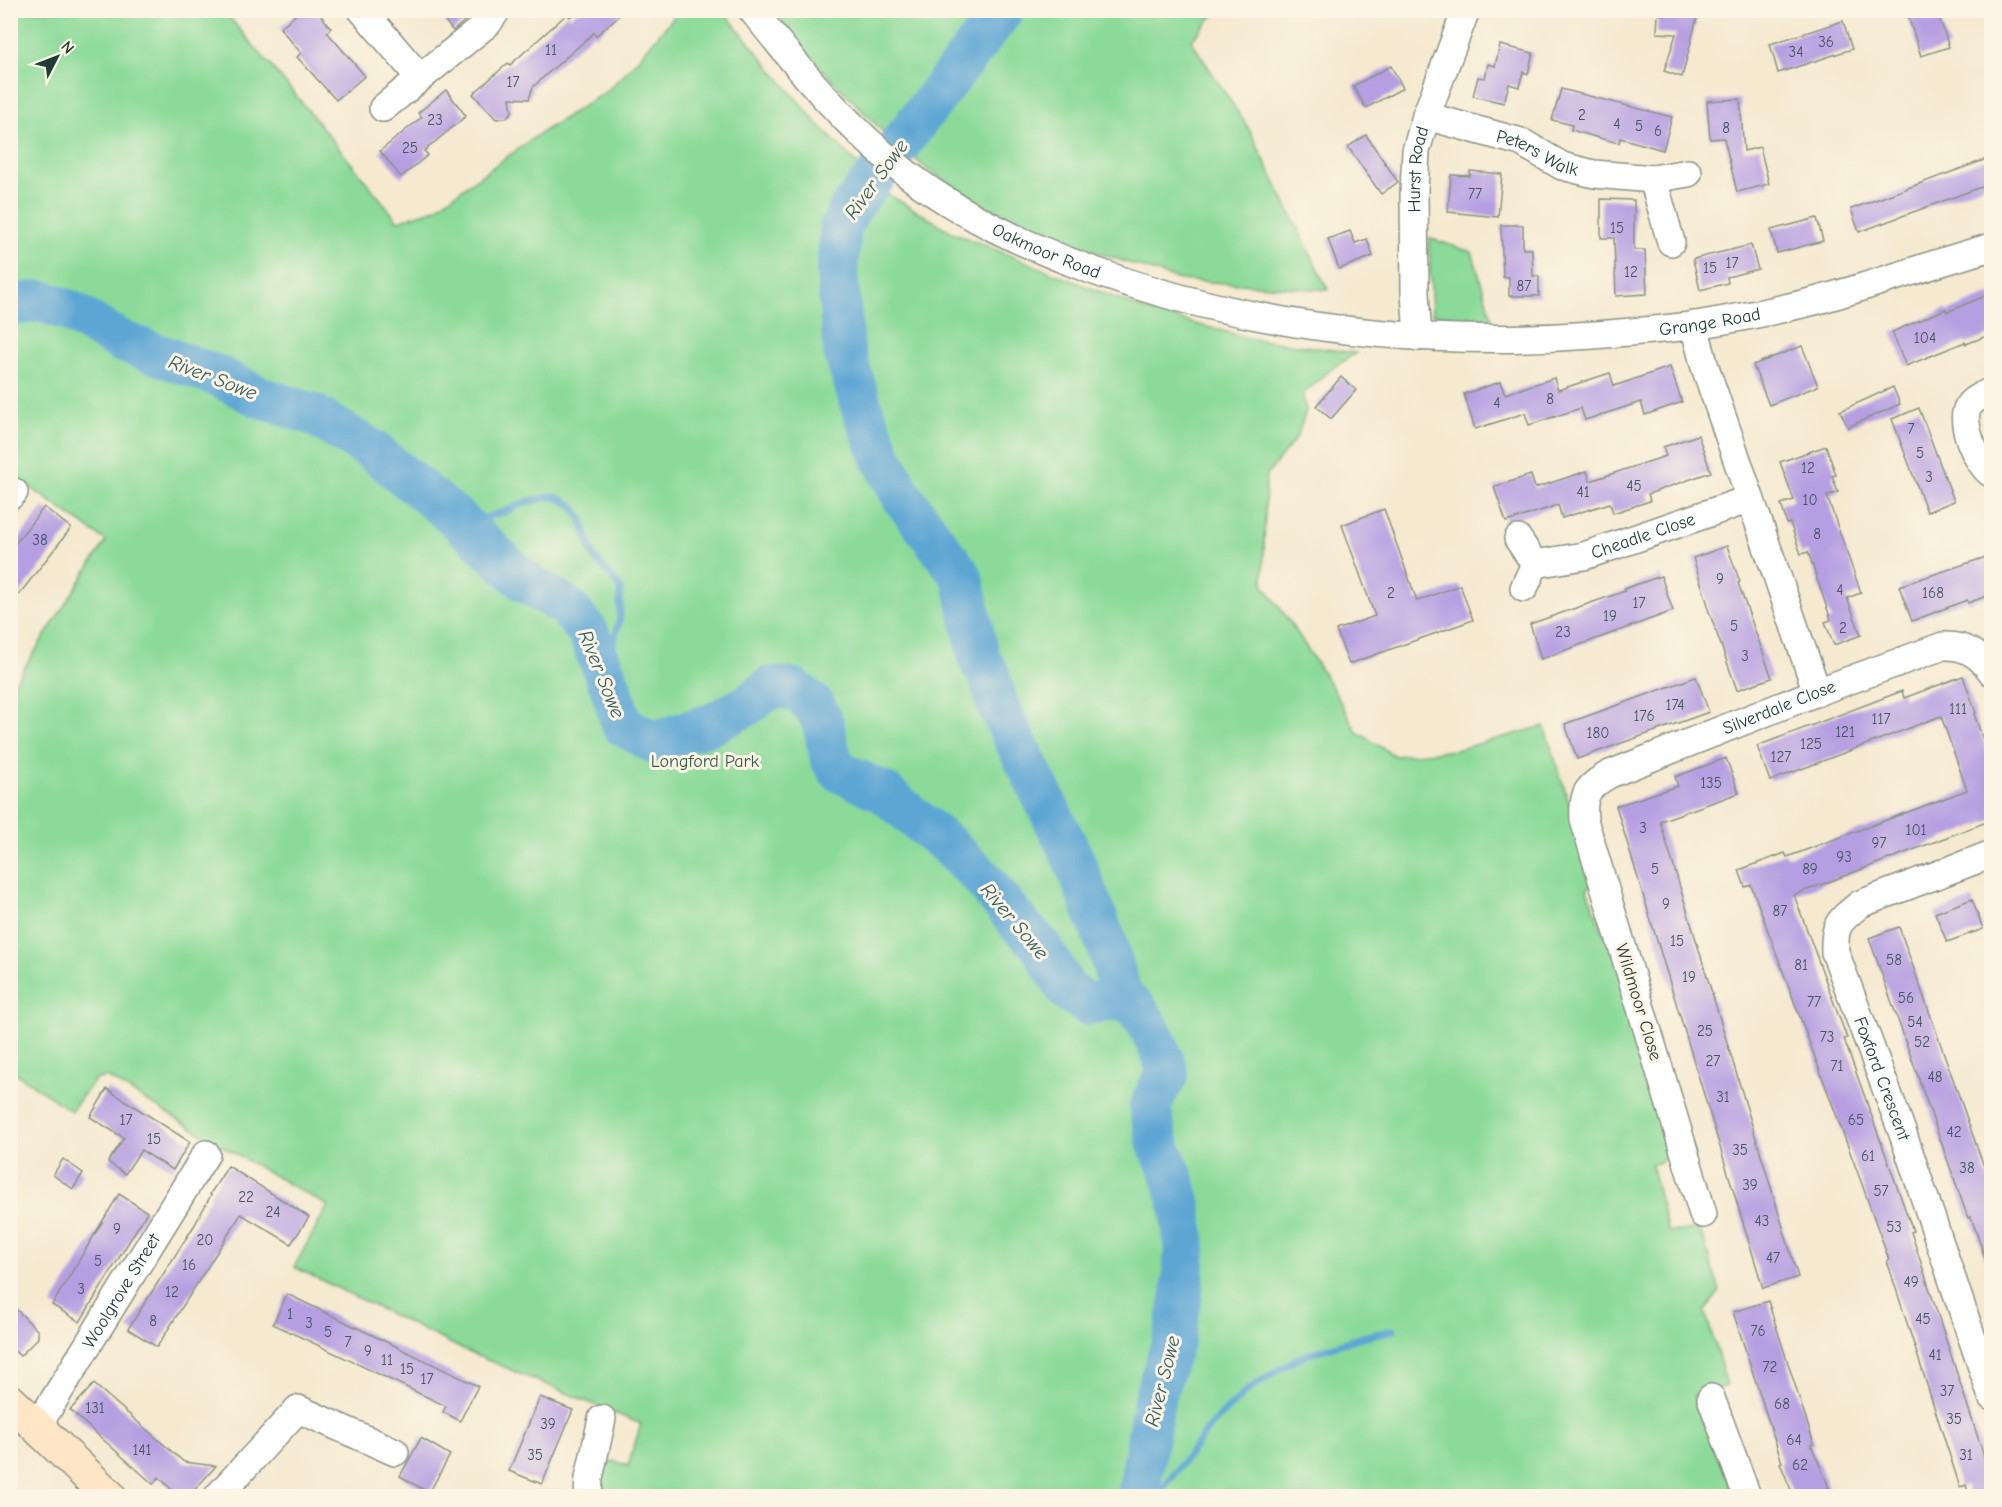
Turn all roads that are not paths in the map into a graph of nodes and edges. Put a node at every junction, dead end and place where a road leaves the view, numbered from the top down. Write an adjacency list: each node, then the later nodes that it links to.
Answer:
1 (362, 10): 5 (street)
2 (498, 10): 5 (street)
3 (752, 10): 13 (street, Oakmoor Road)
4 (1467, 10): 7 (street, Hurst Road)
5 (420, 78): 6 (street)
6 (383, 108)
7 (1426, 116): 9 (street, Peters Walk); 13 (street, Hurst Road)
8 (1688, 173): 9 (street, Peters Walk)
9 (1653, 179): 10 (street)
10 (1671, 242)
11 (1992, 247): 12 (street, Grange Road)
12 (1694, 325): 13 (street, Grange Road); 16 (street)
13 (1418, 337)
14 (1992, 392): 15 (street)
15 (1992, 474)
16 (1750, 499): 18 (street, Cheadle Close); 21 (street)
17 (1518, 539): 18 (street)
18 (1535, 564): 19 (street)
19 (1524, 588)
20 (1987, 655): 21 (street, Silverdale Close)
21 (1817, 692): 22 (street, Silverdale Close)
22 (1587, 790): 25 (street, Wildmoor Close)
23 (1992, 854): 26 (street, Foxford Crescent)
24 (206, 1154): 30 (street, Woolgrove Street)
25 (1703, 1214)
26 (1992, 1397)
27 (1711, 1398): 35 (street)
28 (10, 1401): 30 (street)
29 (602, 1419): 34 (street)
30 (37, 1427): 32 (street)
31 (395, 1452): 33 (street)
32 (109, 1497)
33 (218, 1497)
34 (588, 1497)
35 (1747, 1497)

